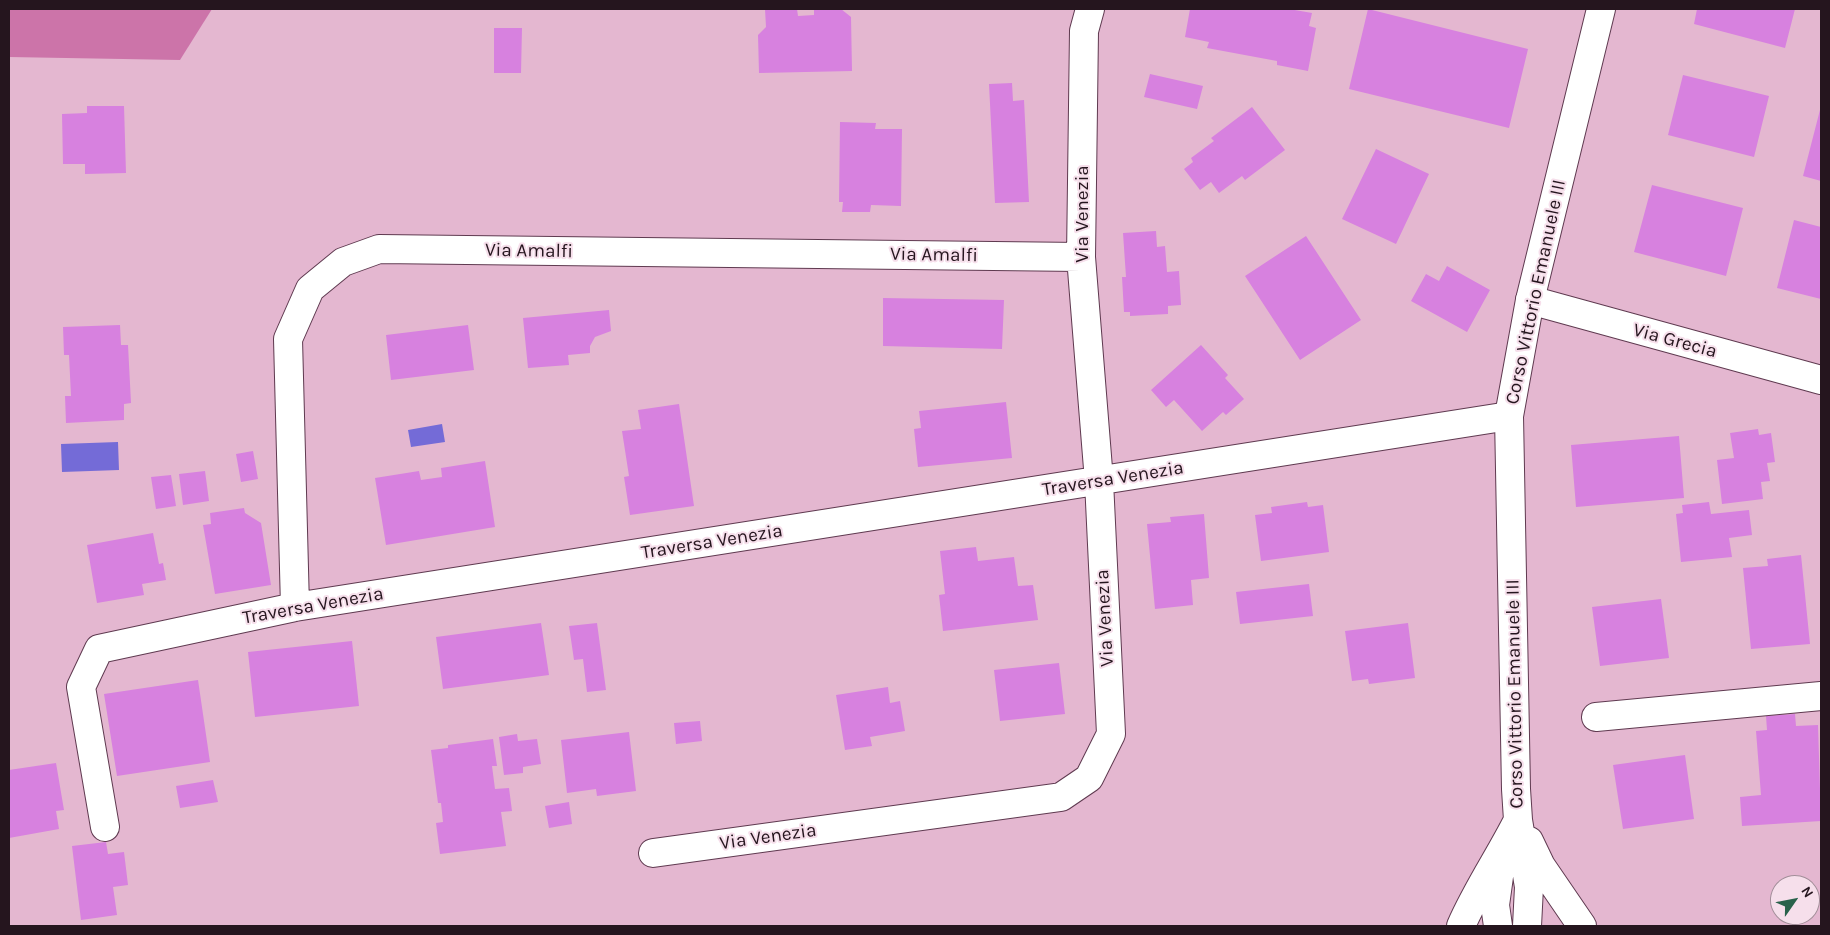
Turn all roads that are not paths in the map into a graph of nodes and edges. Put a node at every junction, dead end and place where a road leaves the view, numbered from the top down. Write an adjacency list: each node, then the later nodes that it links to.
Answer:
1 (1090, 9): 3 (street, Via Venezia)
2 (1600, 9): 4 (street, Corso Vittorio Emanuele III)
3 (1082, 257): 7 (street, Via Venezia); 8 (street, Via Amalfi)
4 (1530, 300): 5 (street, Via Grecia); 6 (street, Corso Vittorio Emanuele III)
5 (1821, 380)
6 (1509, 416): 7 (street, Traversa Venezia); 11 (street, Corso Vittorio Emanuele III)
7 (1099, 481): 8 (street, Traversa Venezia); 14 (street, Via Venezia)
8 (295, 607): 12 (street, Traversa Venezia)
9 (1821, 696): 10 (street)
10 (1596, 717)
11 (1518, 820): 13 (street, Corso Vittorio Emanuele III); 17 (street, Corso Vittorio Emanuele III); 18 (street, Corso Vittorio Emanuele III)
12 (105, 827)
13 (1503, 851): 15 (street, Corso Vittorio Emanuele III); 16 (street, Corso Vittorio Emanuele III)
14 (653, 853)
15 (1461, 926)
16 (1498, 926)
17 (1527, 926)
18 (1582, 926)

